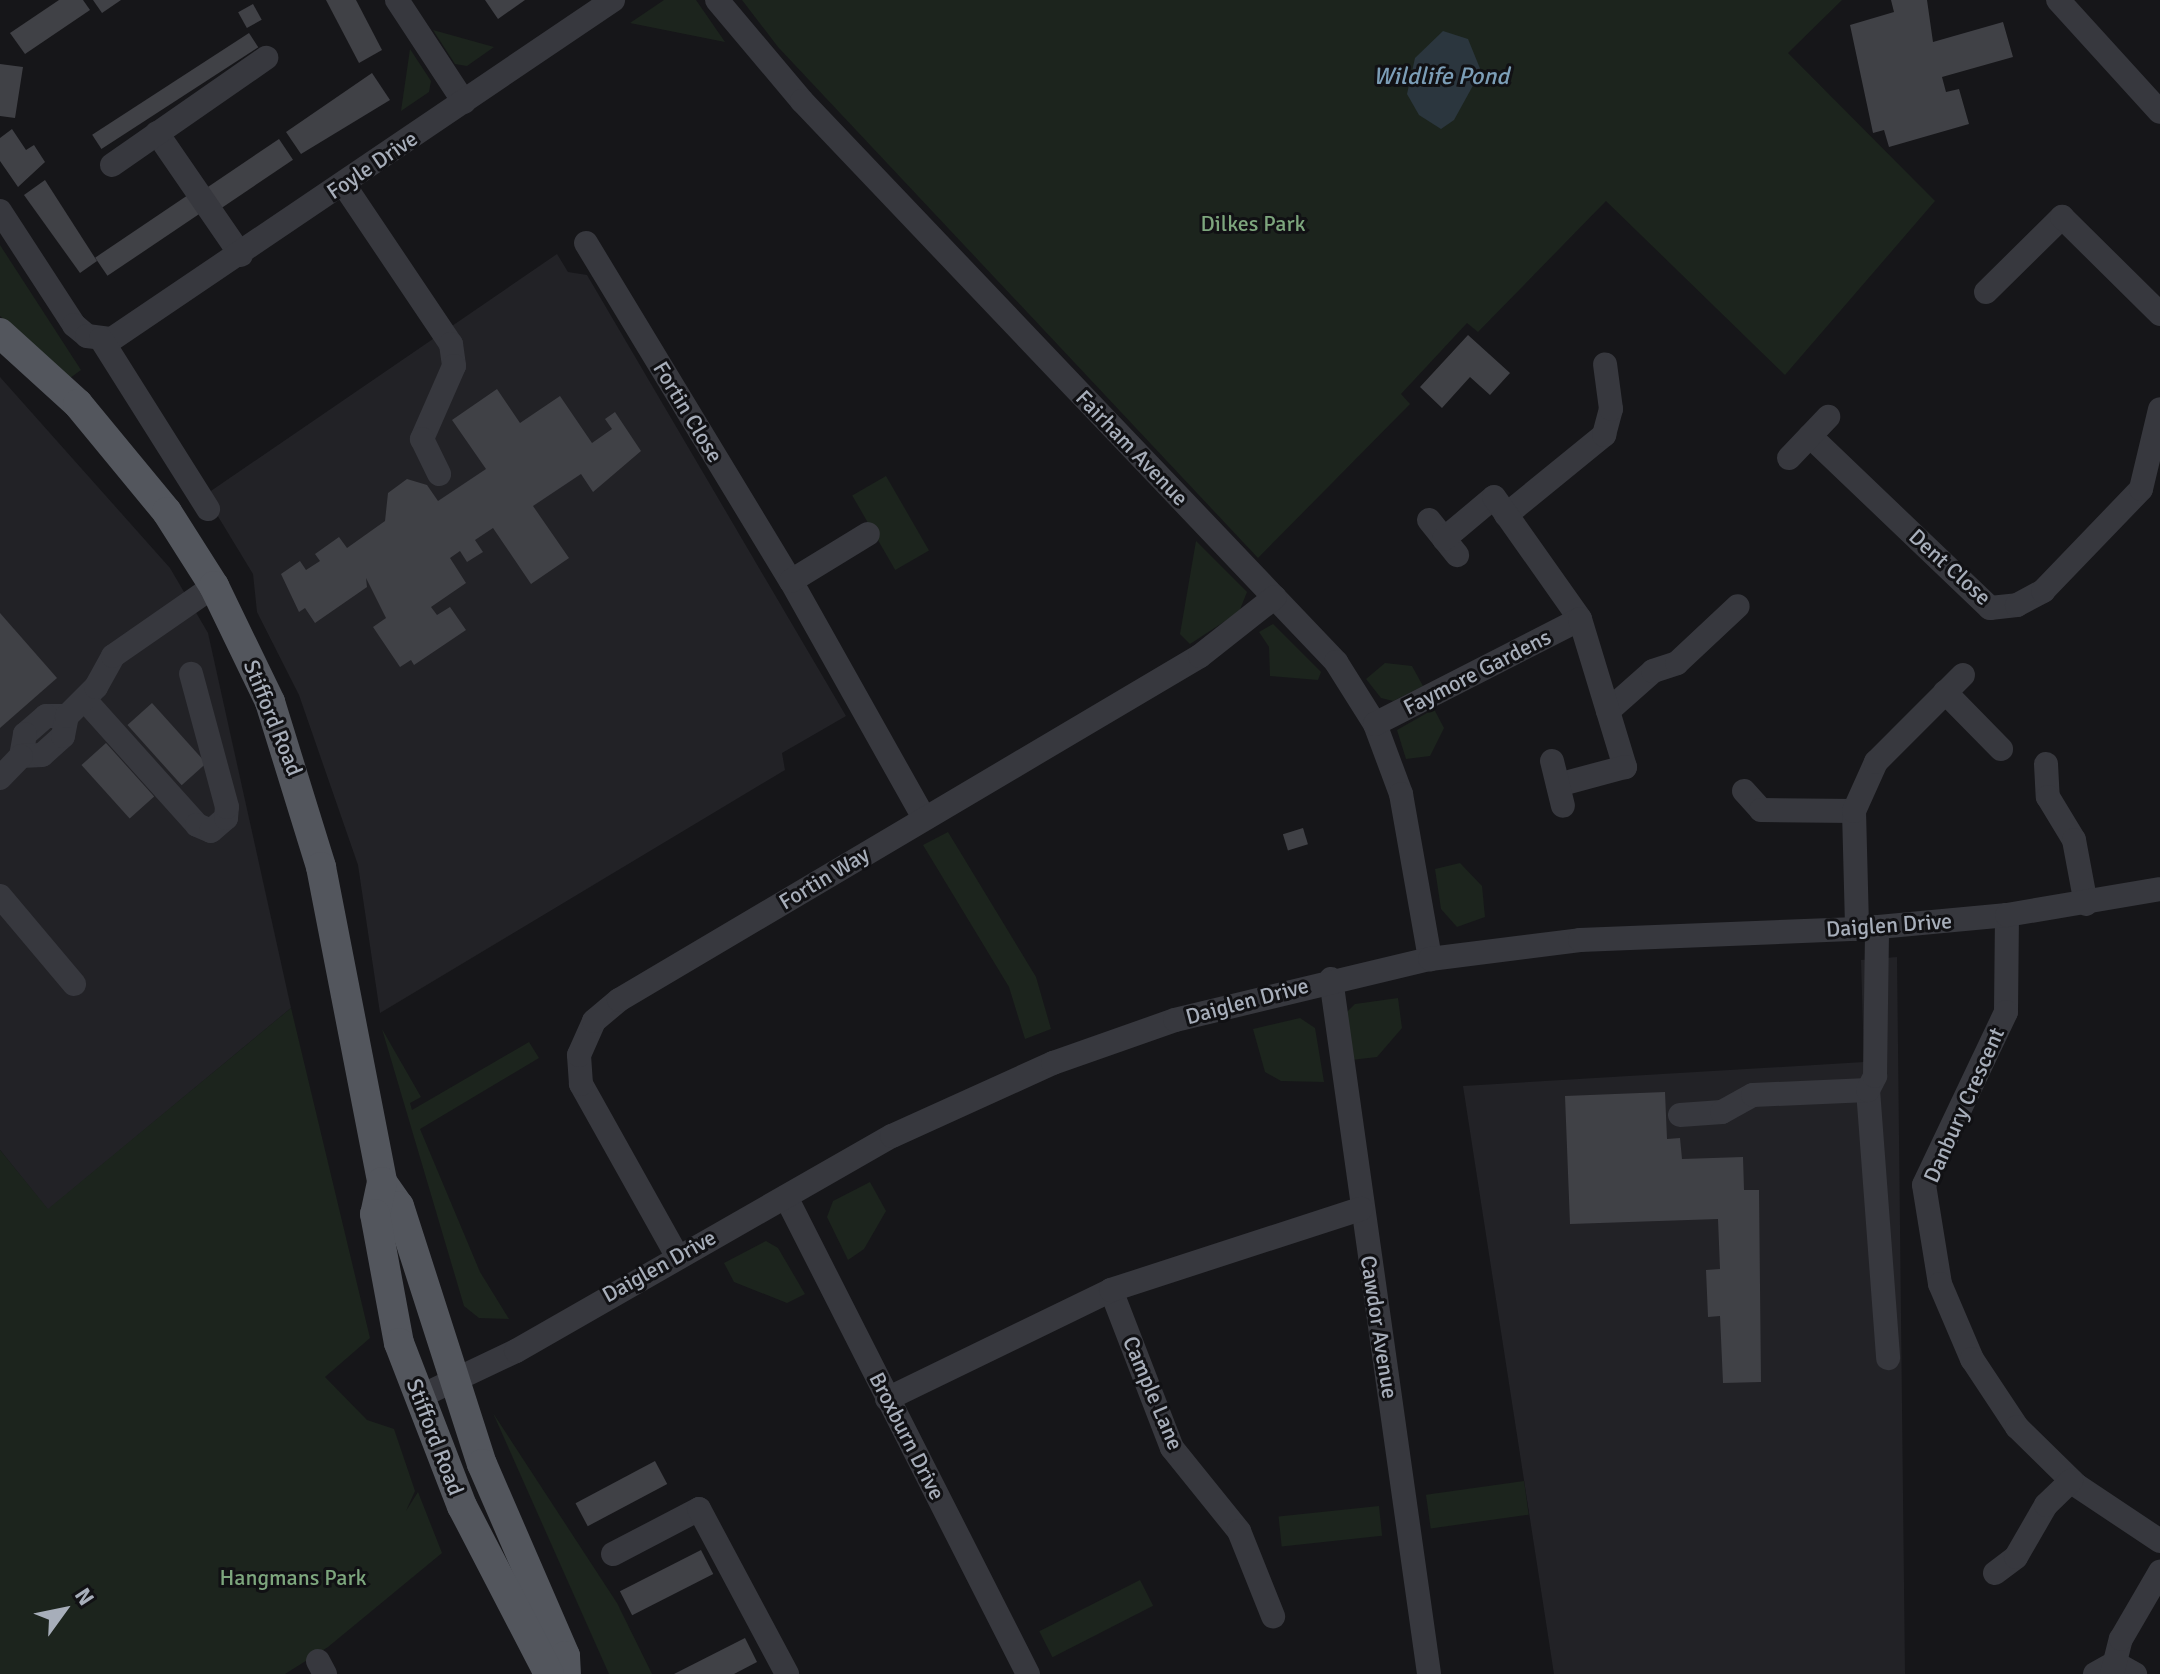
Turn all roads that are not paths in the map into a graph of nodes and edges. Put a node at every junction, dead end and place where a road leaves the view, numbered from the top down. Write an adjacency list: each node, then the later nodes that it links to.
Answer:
1 (397, 0): 6 (street)
2 (613, 0): 6 (street, Foyle Drive)
3 (717, 0): 30 (street, Fairham Avenue)
4 (2058, 0): 7 (street)
5 (266, 58): 8 (street)
6 (464, 102): 10 (street, Foyle Drive)
7 (2160, 112)
8 (157, 133): 9 (street); 13 (street)
9 (112, 165)
10 (344, 185): 13 (street, Foyle Drive); 23 (street)
11 (0, 211): 17 (street)
12 (586, 243): 28 (street, Fortin Close)
13 (241, 255): 17 (street, Foyle Drive)
14 (1986, 292): 15 (street)
15 (2160, 314)
16 (0, 333): 29 (main road, Stifford Road)
17 (101, 339): 24 (street)
18 (1605, 364): 25 (street)
19 (2160, 409): 21 (street, Dent Close)
20 (1828, 417): 21 (street)
21 (1810, 436): 22 (street)
22 (1789, 458)
23 (439, 474)
24 (208, 509)
25 (1506, 515): 27 (street); 32 (street, Faymore Gardens)
26 (868, 534): 28 (street)
27 (1443, 538)
28 (791, 581): 45 (street, Fortin Close)
29 (214, 586): 36 (street); 56 (main road, Stifford Road)
30 (1275, 597): 38 (street, Fairham Avenue); 45 (street, Fortin Way)
31 (1738, 606): 37 (street)
32 (1580, 619): 37 (street, Faymore Gardens); 38 (street, Faymore Gardens)
33 (191, 674): 36 (street)
34 (1963, 675): 35 (street)
35 (1945, 692): 39 (street); 44 (street)
36 (76, 708): 42 (street)
37 (1608, 711): 40 (street, Faymore Gardens)
38 (1375, 724): 51 (street, Fairham Avenue)
39 (2001, 749)
40 (1552, 761)
41 (2046, 764): 48 (street)
42 (0, 778)
43 (1744, 791): 44 (street)
44 (1854, 811): 50 (street)
45 (924, 818): 59 (street, Fortin Way)
46 (2160, 889): 48 (street, Daiglen Drive)
47 (0, 896): 53 (street)
48 (2086, 904): 49 (street, Daiglen Drive)
49 (2007, 915): 50 (street, Daiglen Drive); 65 (street, Danbury Crescent)
50 (1867, 928): 51 (street, Daiglen Drive); 54 (street)
51 (1430, 959): 52 (street, Daiglen Drive)
52 (1331, 979): 57 (street, Daiglen Drive); 58 (street, Cawdor Avenue)
53 (74, 984)
54 (1868, 1090): 55 (street); 61 (street)
55 (1680, 1115)
56 (382, 1182): 62 (main road, Stifford Road); 63 (main road, Stifford Road)
57 (786, 1197): 59 (street, Daiglen Drive); 64 (street, Broxburn Drive)
58 (1361, 1209): 60 (street); 76 (street, Cawdor Avenue)
59 (676, 1254): 62 (street, Daiglen Drive)
60 (1111, 1290): 64 (street); 70 (street, Cample Lane)
61 (1888, 1358)
62 (456, 1383): 63 (street, Daiglen Drive); 73 (main road, Stifford Road)
63 (419, 1397): 72 (main road, Stifford Road)
64 (887, 1399): 75 (street, Broxburn Drive)
65 (2071, 1481): 66 (street, Danbury Crescent); 69 (street)
66 (2160, 1541)
67 (613, 1554): 74 (street)
68 (2160, 1572): 71 (street)
69 (1995, 1573)
70 (1273, 1616)
71 (2114, 1671)
72 (549, 1674)
73 (566, 1674)
74 (787, 1674)
75 (1028, 1674)
76 (1429, 1674)

